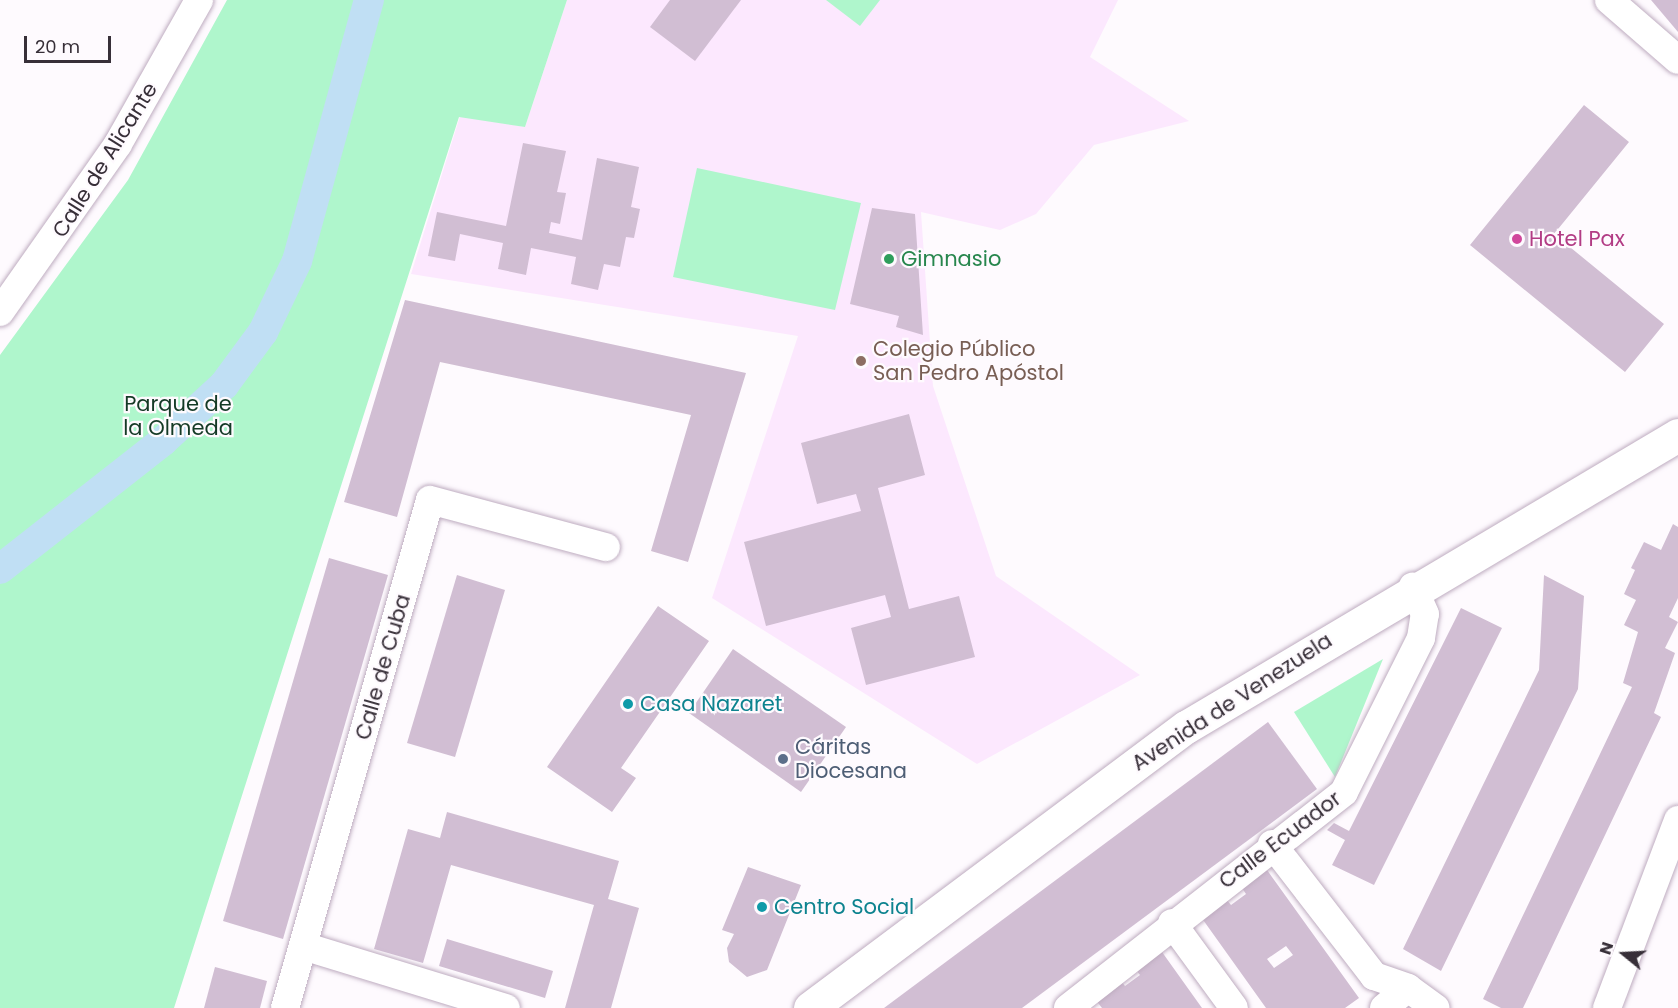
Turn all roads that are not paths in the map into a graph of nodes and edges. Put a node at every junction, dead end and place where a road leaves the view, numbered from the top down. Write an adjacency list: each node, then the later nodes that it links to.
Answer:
1 (199, 0): 4 (street, Calle de Alicante)
2 (1609, 0): 3 (street)
3 (1678, 60)
4 (0, 312)
5 (1678, 435): 7 (street, Avenida de Venezuela)
6 (606, 547): 11 (street, Calle de Cuba)
7 (1413, 587): 9 (street, Calle Ecuador); 16 (street, Avenida de Venezuela)
8 (1678, 820): 12 (street)
9 (1272, 844): 10 (street, Calle Ecuador); 13 (street)
10 (1172, 923): 17 (street, Calle Ecuador); 18 (street)
11 (303, 946): 14 (street, Calle de Cuba); 15 (street)
12 (1622, 968): 21 (street); 22 (street)
13 (1408, 988): 19 (street); 20 (street)
14 (285, 1008)
15 (506, 1008)
16 (810, 1008)
17 (1068, 1008)
18 (1234, 1008)
19 (1384, 1008)
20 (1436, 1008)
21 (1607, 1008)
22 (1628, 1008)

